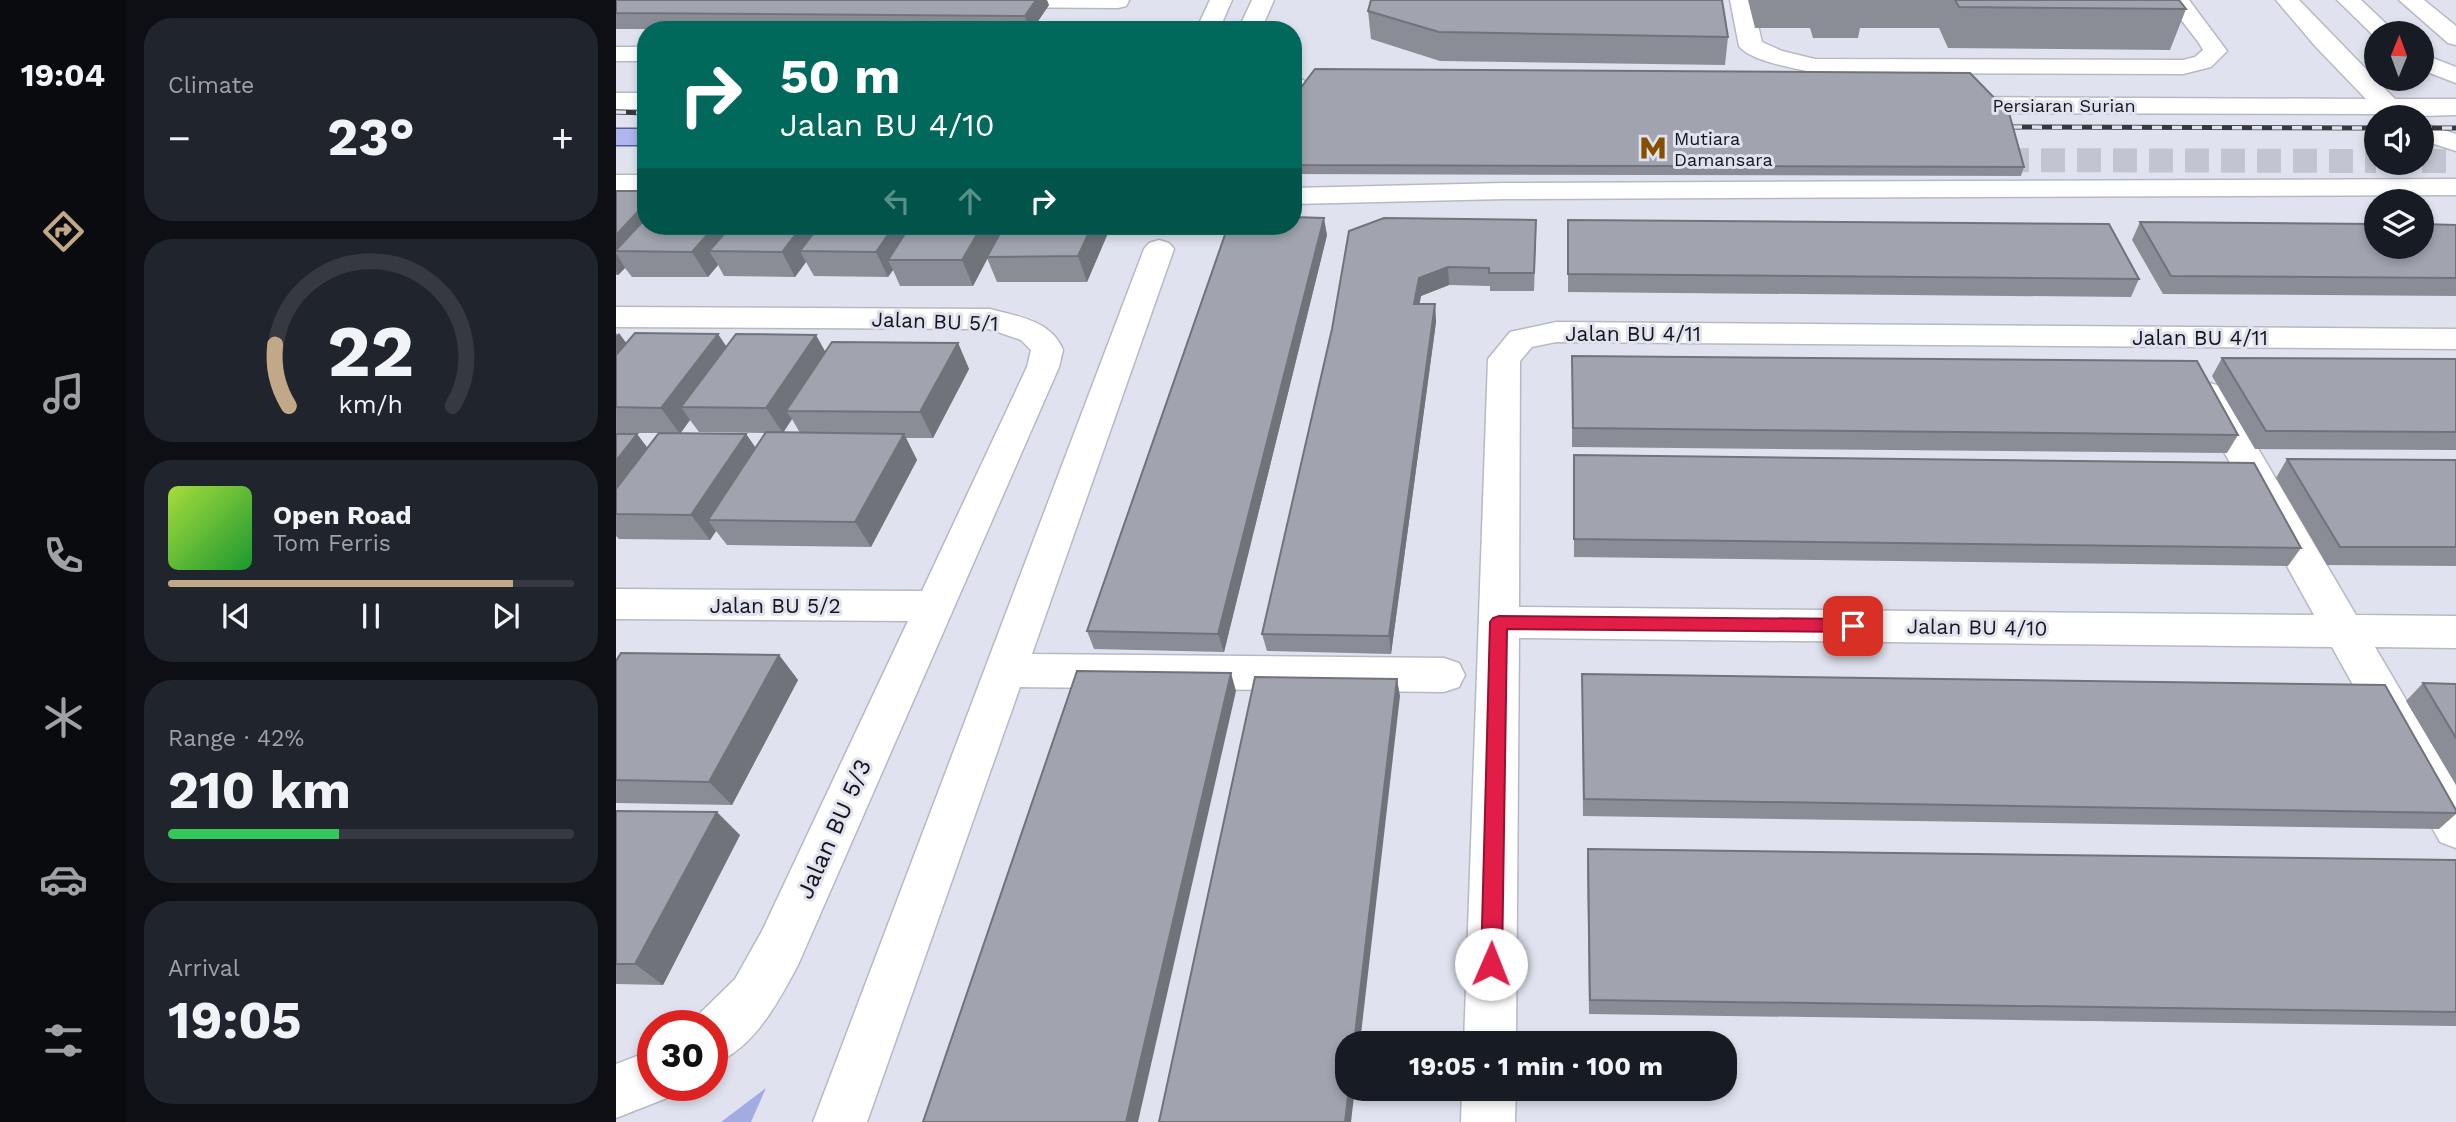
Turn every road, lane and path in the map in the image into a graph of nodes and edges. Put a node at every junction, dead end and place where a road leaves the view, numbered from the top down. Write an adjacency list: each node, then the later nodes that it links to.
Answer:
1 (996, 0): 9 (street)
2 (1741, 0): 3 (street)
3 (2177, 0)
4 (2287, 0): 12 (street)
5 (2348, 0): 10 (street)
6 (2410, 0): 11 (street)
7 (2437, 0): 8 (street)
8 (2443, 0)
9 (1115, 7)
10 (2371, 21)
11 (2456, 38)
12 (2323, 41): 24 (street); 25 (street)
13 (616, 54): 14 (street)
14 (637, 54)
15 (2434, 66): 16 (street)
16 (2456, 76)
17 (1302, 87): 21 (street)
18 (616, 101): 19 (street)
19 (637, 101)
20 (1302, 103): 21 (street)
21 (1331, 104): 22 (street)
22 (1359, 104)
23 (1927, 105): 25 (street, Persiaran Surian)
24 (2386, 105)
25 (2232, 106): 28 (street, Persiaran Surian)
26 (2456, 107): 27 (street, Persiaran Surian)
27 (2434, 109)
28 (2364, 111)
29 (2434, 135): 32 (street)
30 (616, 137): 31 (main road)
31 (637, 137)
32 (2456, 143)
33 (616, 159): 34 (main road)
34 (637, 159)
35 (1302, 180): 39 (street)
36 (616, 183): 37 (street)
37 (637, 183)
38 (2456, 187): 39 (street)
39 (1505, 191): 40 (street)
40 (1302, 197)
41 (1158, 249): 50 (street)
42 (616, 317): 46 (street, Jalan BU 5/1)
43 (2177, 337): 44 (street, Jalan BU 4/11); 47 (street, Jalan BU 4/11); 48 (street)
44 (2456, 339)
45 (616, 604): 46 (street, Jalan BU 5/2)
46 (935, 606): 53 (street, Jalan BU 5/3)
47 (1499, 622): 48 (street, Jalan BU 4/10); 54 (street, Jalan BU 4/11)
48 (2344, 631): 49 (street, Jalan BU 4/10); 52 (street)
49 (2456, 632)
50 (1005, 670): 51 (street); 58 (street)
51 (1444, 675)
52 (2456, 827)
53 (728, 1023)
54 (1490, 1031)
55 (637, 1083): 56 (street)
56 (616, 1091)
57 (1489, 1101): 59 (street)
58 (840, 1122)
59 (1488, 1122)

